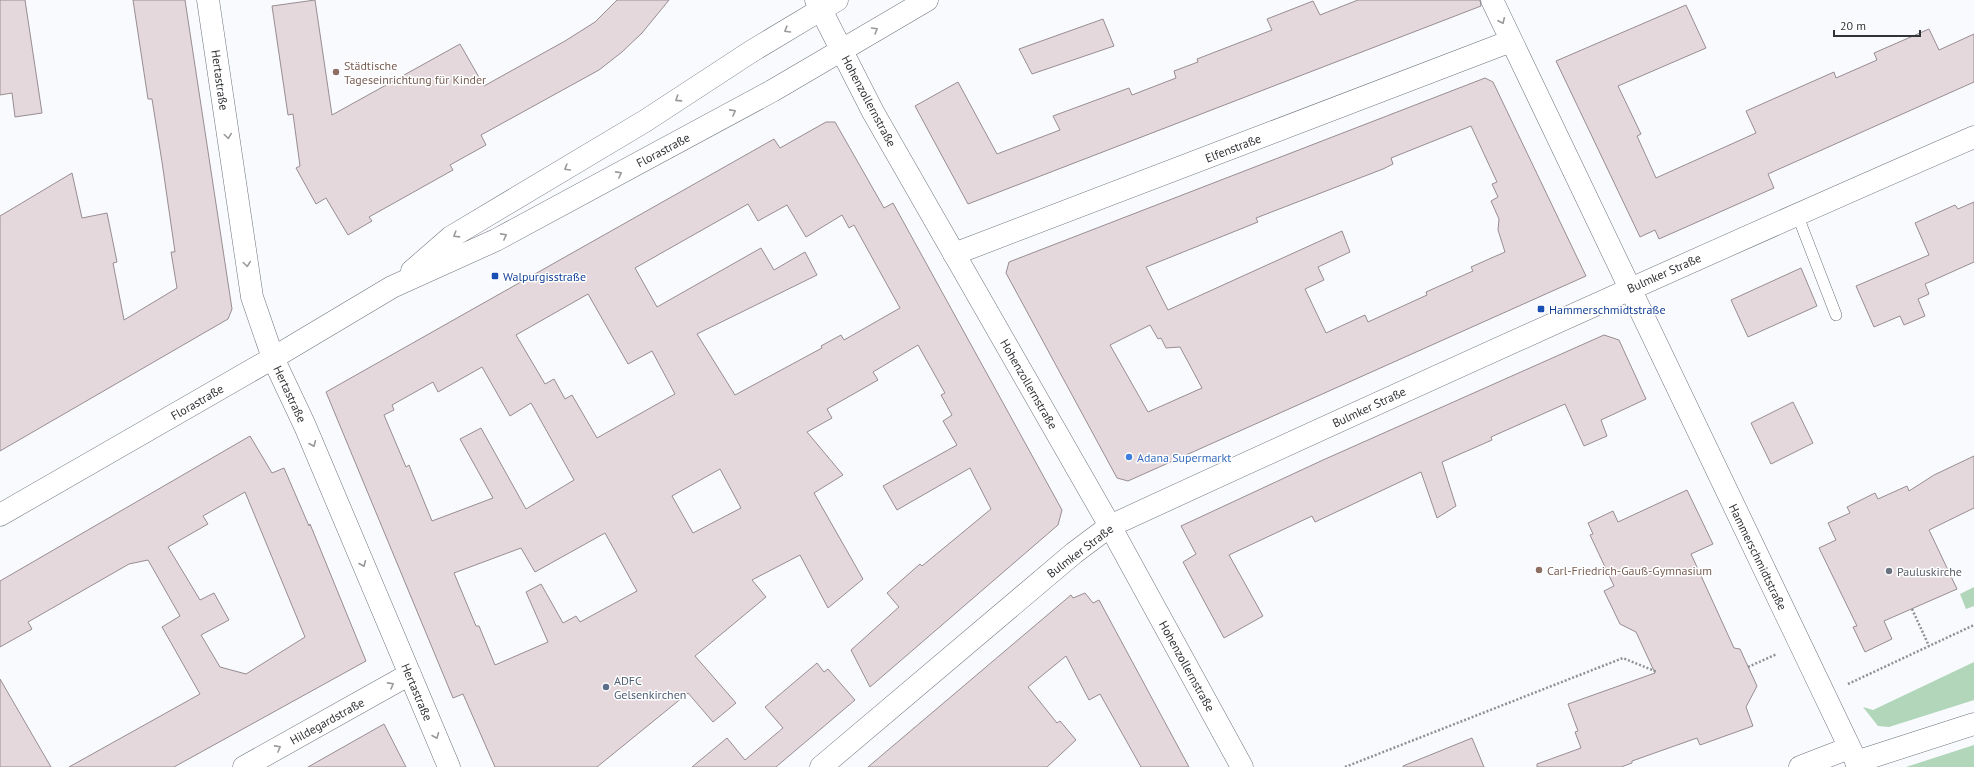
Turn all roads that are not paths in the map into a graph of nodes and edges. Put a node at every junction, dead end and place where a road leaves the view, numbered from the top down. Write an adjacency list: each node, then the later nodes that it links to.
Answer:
1 (208, 0): 13 (street, Hertastraße, one-way to 13)
2 (926, 0): 6 (street, Florastraße, one-way to 2)
3 (1492, 0): 5 (street, Hammerschmidtstraße, one-way to 5)
4 (824, 3): 6 (street, Hohenzollernstraße); 10 (street, Florastraße, one-way to 10)
5 (1511, 41): 9 (street, Elfenstraße); 11 (street, Hammerschmidtstraße)
6 (842, 50): 9 (street, Hohenzollernstraße); 10 (street, Florastraße, one-way to 6)
7 (1974, 137): 8 (street, Bulmker Straße)
8 (1797, 214): 11 (street, Bulmker Straße); 12 (lane)
9 (954, 254): 15 (street, Hohenzollernstraße)
10 (392, 287): 13 (street, Florastraße)
11 (1630, 289): 15 (street, Bulmker Straße); 18 (street, Hammerschmidtstraße)
12 (1836, 315)
13 (273, 358): 14 (street, Florastraße); 16 (street, Hertastraße, one-way to 16)
14 (0, 515)
15 (1110, 526): 21 (street, Bulmker Straße); 22 (street, Hohenzollernstraße)
16 (410, 674): 19 (street, Hildegardstraße, one-way to 16); 20 (street, Hertastraße, one-way to 20)
17 (1974, 724): 18 (street)
18 (1855, 759): 23 (street)
19 (244, 767)
20 (449, 767)
21 (821, 767)
22 (1242, 767)
23 (1800, 767)

